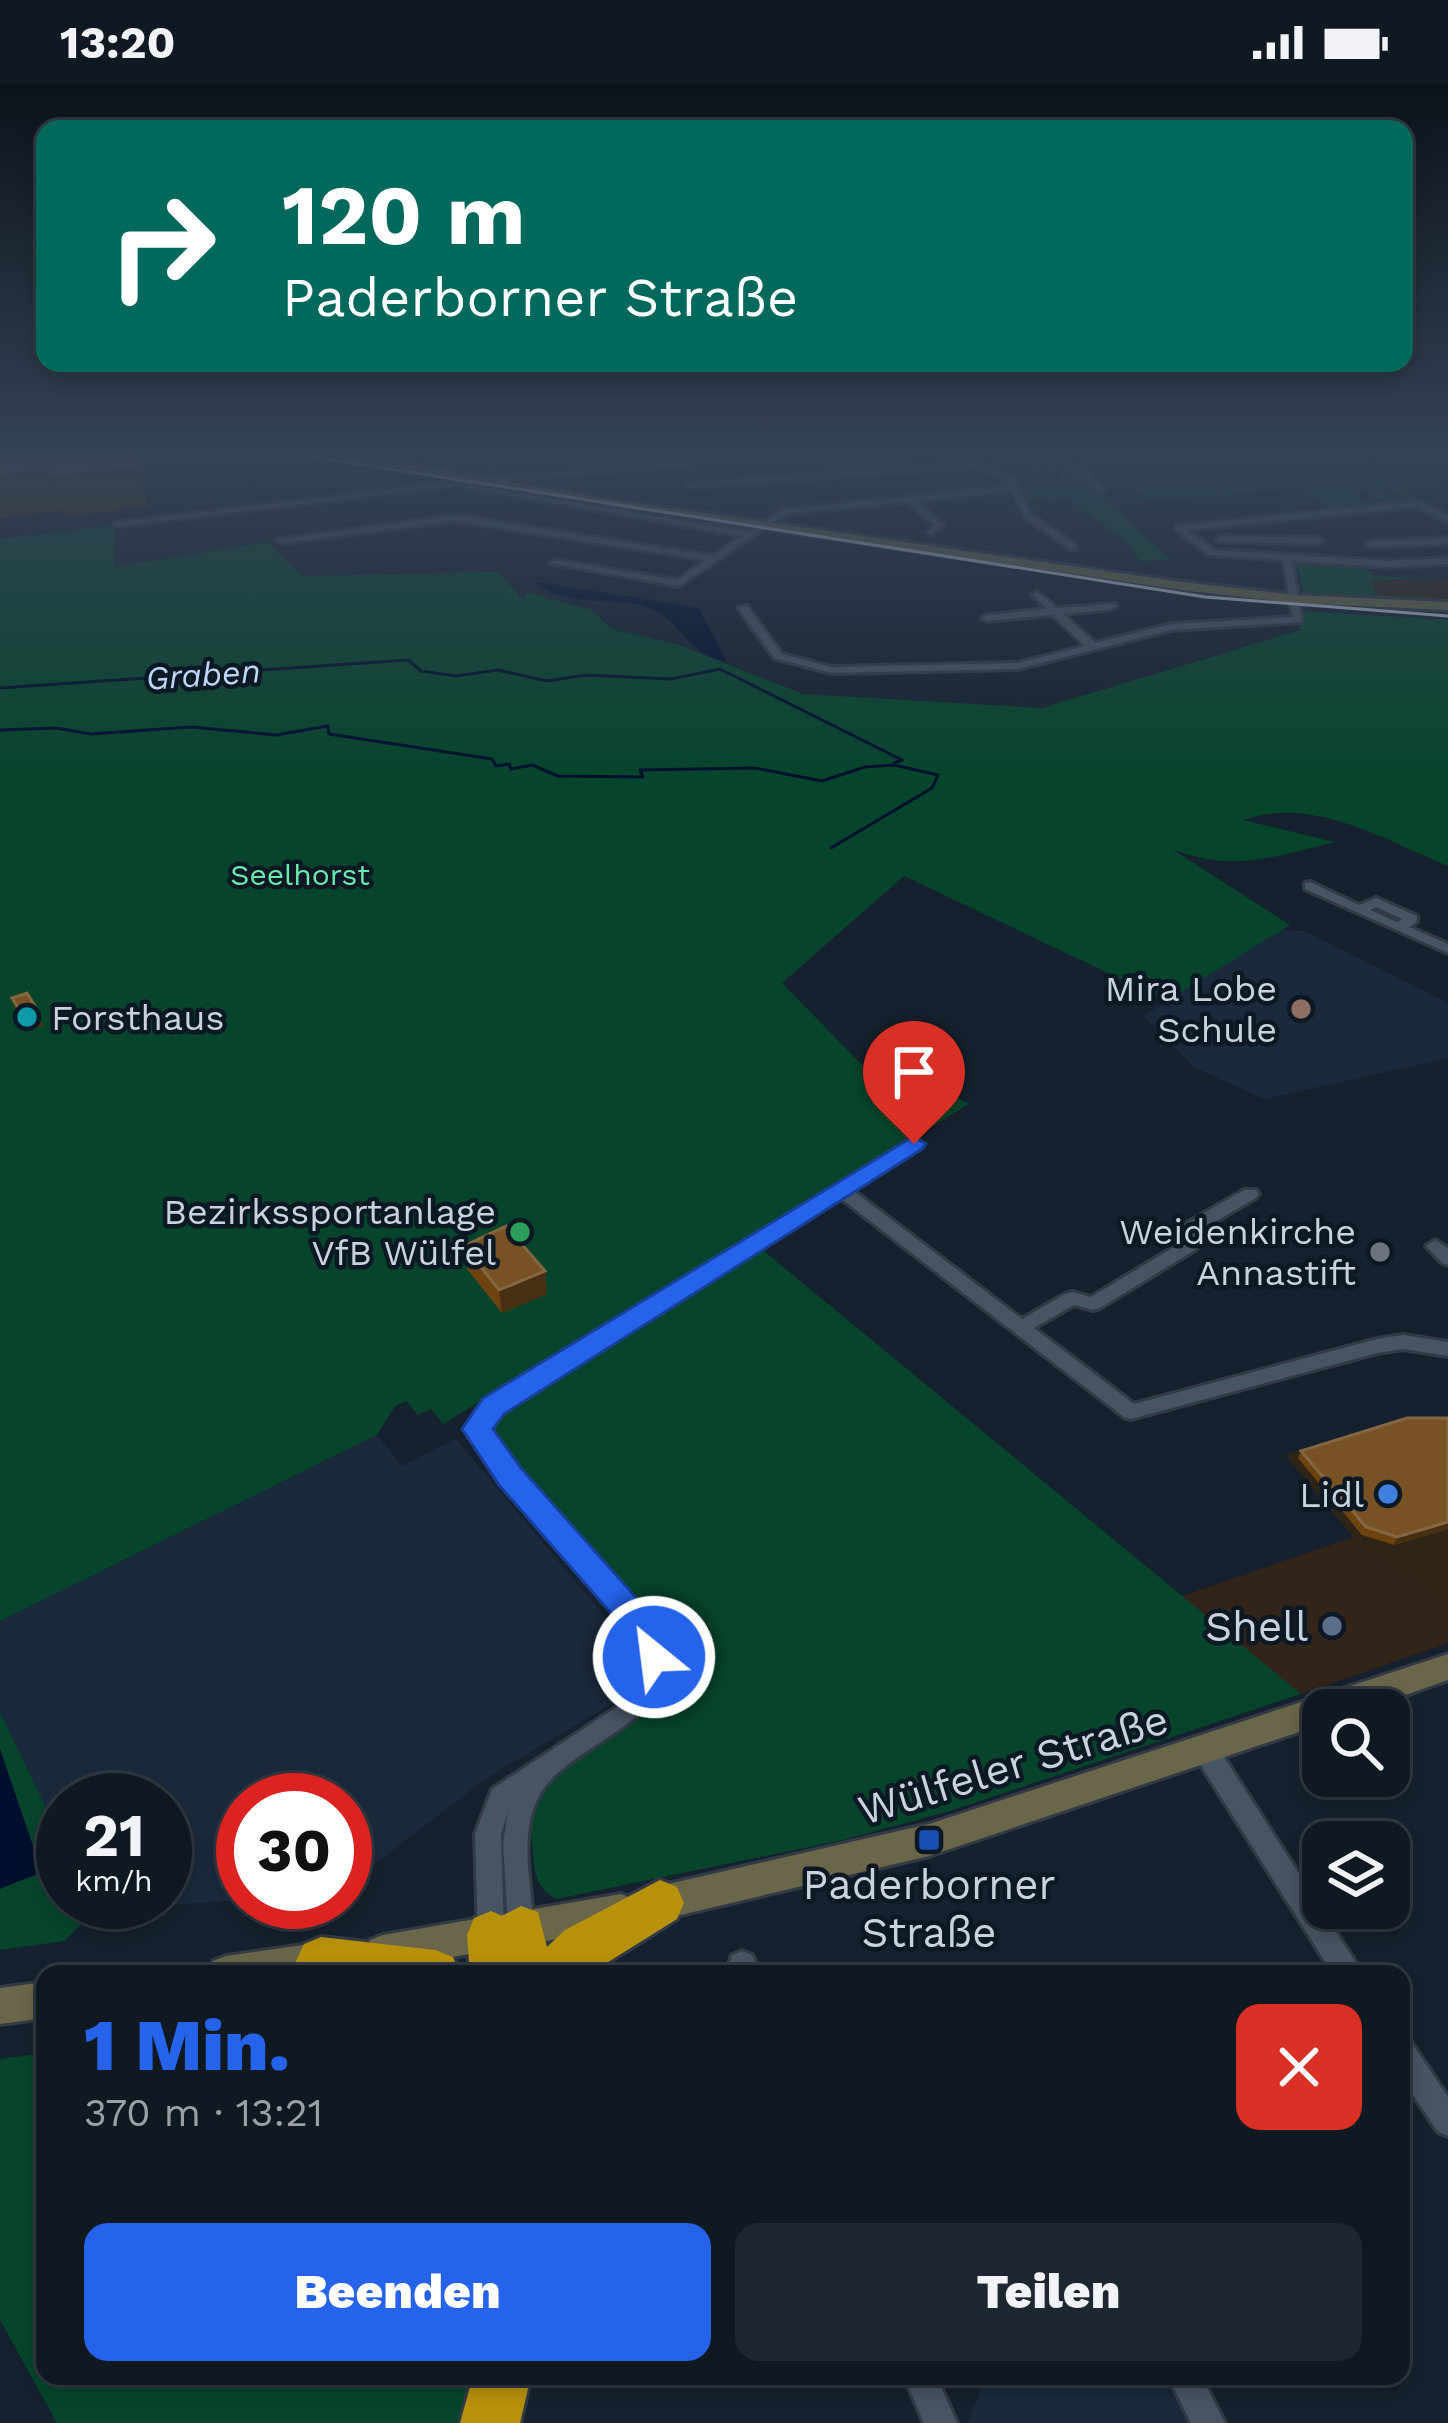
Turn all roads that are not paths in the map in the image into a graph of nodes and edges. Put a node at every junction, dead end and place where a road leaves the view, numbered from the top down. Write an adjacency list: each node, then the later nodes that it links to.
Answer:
1 (568, 565): 2 (street)
2 (708, 565)
3 (1056, 565): 6 (main road)
4 (1288, 565): 6 (street)
5 (1037, 595): 10 (street)
6 (1295, 599): 8 (main road); 13 (street)
7 (1112, 606): 10 (street)
8 (1448, 606)
9 (743, 608): 14 (street)
10 (1052, 612): 11 (street); 12 (street)
11 (987, 618)
12 (1076, 635): 13 (street); 14 (street)
13 (1108, 643): 14 (street)
14 (1094, 648)
15 (1310, 886): 16 (street)
16 (1448, 949)
17 (914, 1144): 18 (street)
18 (844, 1192): 20 (street); 27 (street)
19 (1250, 1194): 20 (street)
20 (1020, 1328): 21 (street)
21 (1448, 1349)
22 (1448, 1667): 23 (main road, Wülfeler Straße)
23 (1384, 1689)
24 (1302, 1717): 25 (main road, Wülfeler Straße)
25 (1206, 1751): 26 (main road, Wülfeler Straße); 32 (street)
26 (660, 1904): 27 (main road, Wülfeler Straße); 31 (highway)
27 (508, 1953): 28 (main road, Wülfeler Straße)
28 (321, 1960): 29 (main road, Wülfeler Straße); 30 (highway)
29 (287, 1965)
30 (362, 1965)
31 (563, 1965)
32 (1343, 1965)
33 (36, 2001): 34 (main road)
34 (0, 2006)
35 (1410, 2065): 36 (street)
36 (1448, 2122)
37 (500, 2385): 41 (highway)
38 (518, 2385): 42 (highway)
39 (924, 2385): 43 (street)
40 (1189, 2385): 44 (street)
41 (490, 2423)
42 (511, 2423)
43 (941, 2423)
44 (1209, 2423)

